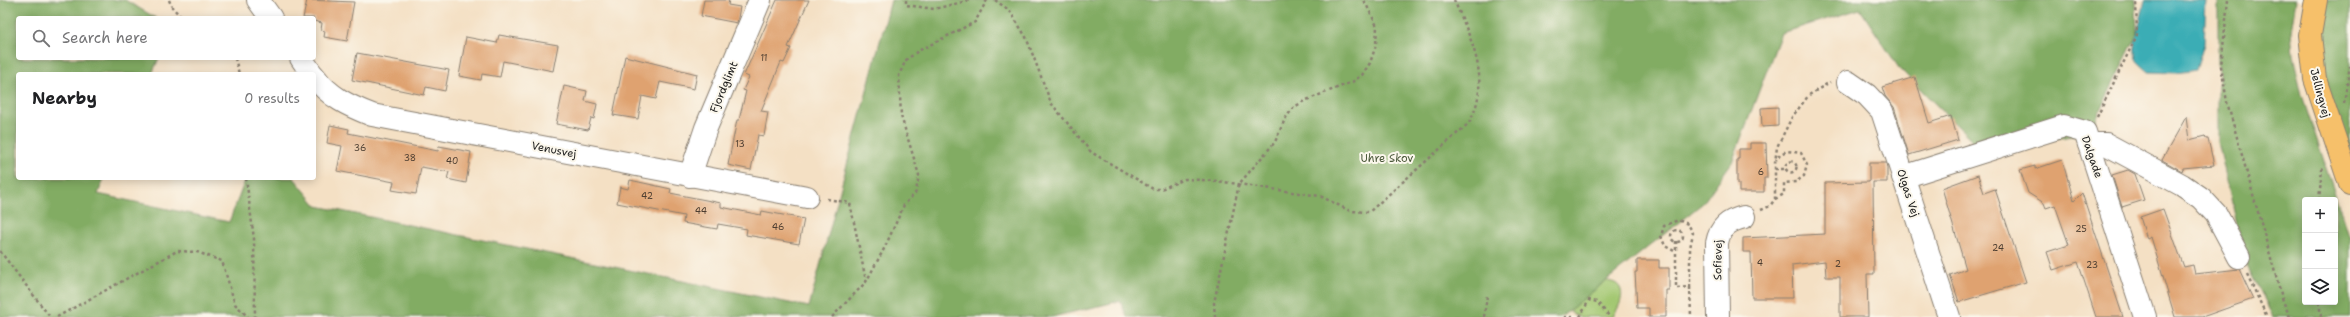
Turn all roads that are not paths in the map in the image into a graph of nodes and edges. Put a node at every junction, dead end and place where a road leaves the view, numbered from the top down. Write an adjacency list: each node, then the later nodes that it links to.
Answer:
1 (258, 0): 4 (street)
2 (760, 0): 11 (street, Fjordglimt)
3 (2316, 0): 10 (main road, Jellingvej)
4 (270, 16)
5 (302, 60): 6 (street, Venusvej)
6 (311, 72)
7 (316, 79): 11 (street, Venusvej)
8 (1848, 82): 12 (street, Olgas Vej)
9 (2087, 138): 12 (street, Dalgade); 16 (street); 19 (street, Dalgade)
10 (2344, 157): 13 (main road, Jellingvej)
11 (690, 176): 14 (street, Venusvej)
12 (1903, 177): 18 (street, Olgas Vej)
13 (2350, 184)
14 (807, 197)
15 (1744, 217): 17 (street, Sofievej)
16 (2239, 258)
17 (1718, 317)
18 (1949, 317)
19 (2145, 317)

